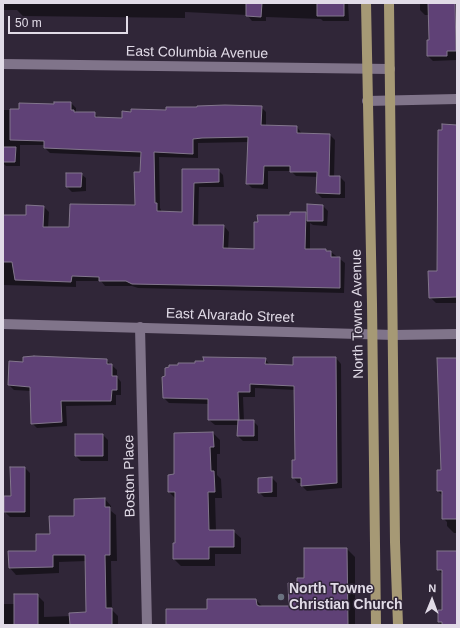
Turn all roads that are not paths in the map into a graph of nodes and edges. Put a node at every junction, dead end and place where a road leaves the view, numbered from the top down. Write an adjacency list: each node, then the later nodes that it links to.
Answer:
1 (366, 3): 5 (main road, North Towne Avenue)
2 (389, 3): 4 (main road)
3 (3, 64): 5 (street, East Columbia Avenue)
4 (390, 69): 5 (street, East Columbia Avenue); 7 (main road)
5 (366, 70): 8 (main road, North Towne Avenue)
6 (457, 99): 7 (street)
7 (390, 100): 8 (street); 13 (main road)
8 (367, 101): 11 (main road, North Towne Avenue)
9 (3, 324): 10 (street, East Alvarado Street)
10 (140, 327): 11 (street, East Alvarado Street); 14 (street, Boston Place)
11 (373, 334): 13 (street, East Alvarado Street); 15 (main road, North Towne Avenue)
12 (457, 334): 13 (street, East Alvarado Street)
13 (394, 335): 16 (main road)
14 (147, 625)
15 (376, 625)
16 (398, 625)

